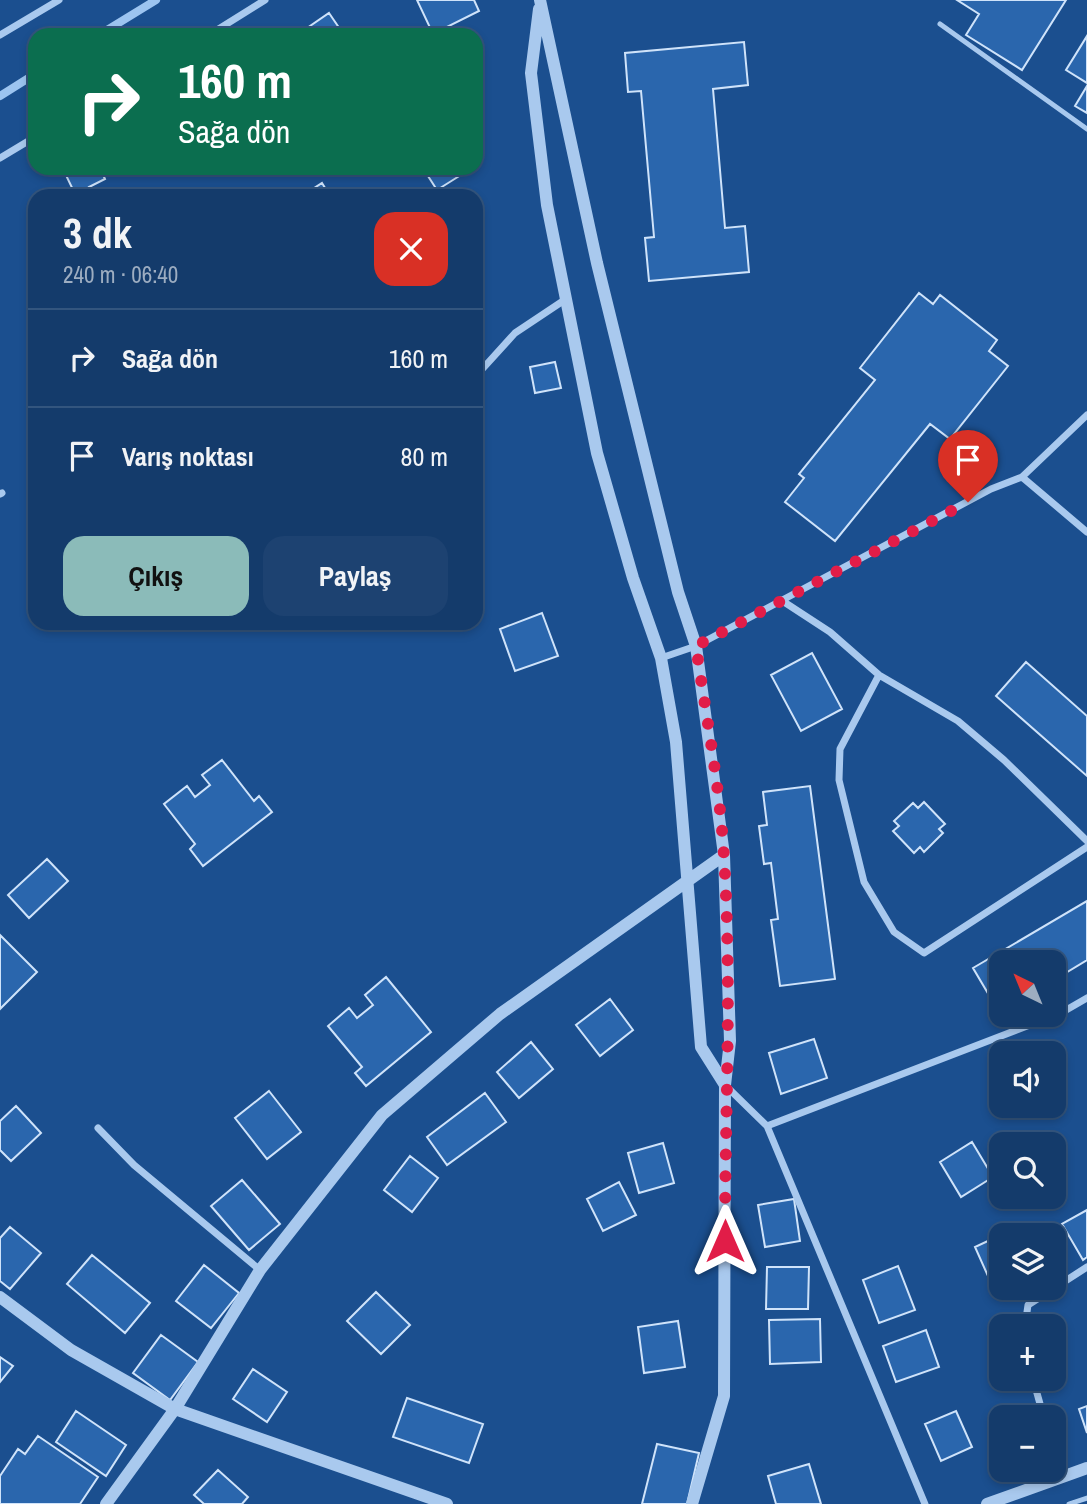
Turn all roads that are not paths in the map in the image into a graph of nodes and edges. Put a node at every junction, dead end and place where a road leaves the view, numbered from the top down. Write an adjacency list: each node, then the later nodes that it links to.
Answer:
1 (60, 0): 6 (street)
2 (265, 0): 5 (street)
3 (540, 0): 10 (street); 16 (street)
4 (940, 24): 7 (lane)
5 (220, 28)
6 (0, 35)
7 (1087, 129)
8 (28, 141): 9 (street)
9 (0, 158)
10 (566, 299): 11 (street); 17 (street)
11 (483, 368)
12 (1087, 415): 13 (street)
13 (1023, 477): 14 (street); 15 (street)
14 (1087, 532)
15 (780, 600): 16 (street); 18 (street)
16 (696, 646): 17 (street); 21 (street)
17 (661, 658): 22 (street)
18 (878, 675): 19 (street); 20 (street)
19 (1087, 841)
20 (1087, 847)
21 (724, 855): 22 (street); 24 (street)
22 (689, 878): 24 (street); 28 (street)
23 (1087, 998): 25 (street)
24 (725, 1085): 25 (street); 38 (street)
25 (767, 1126): 39 (street)
26 (97, 1128): 28 (street)
27 (1087, 1267): 30 (street)
28 (260, 1270): 31 (street)
29 (0, 1297): 31 (street)
30 (1026, 1314)
31 (175, 1409): 36 (street); 37 (street)
32 (1087, 1468): 33 (street)
33 (1066, 1476)
34 (1050, 1482): 40 (street)
35 (1087, 1498): 41 (lane)
36 (106, 1504)
37 (447, 1504)
38 (692, 1504)
39 (925, 1504)
40 (987, 1504)
41 (1069, 1504)

